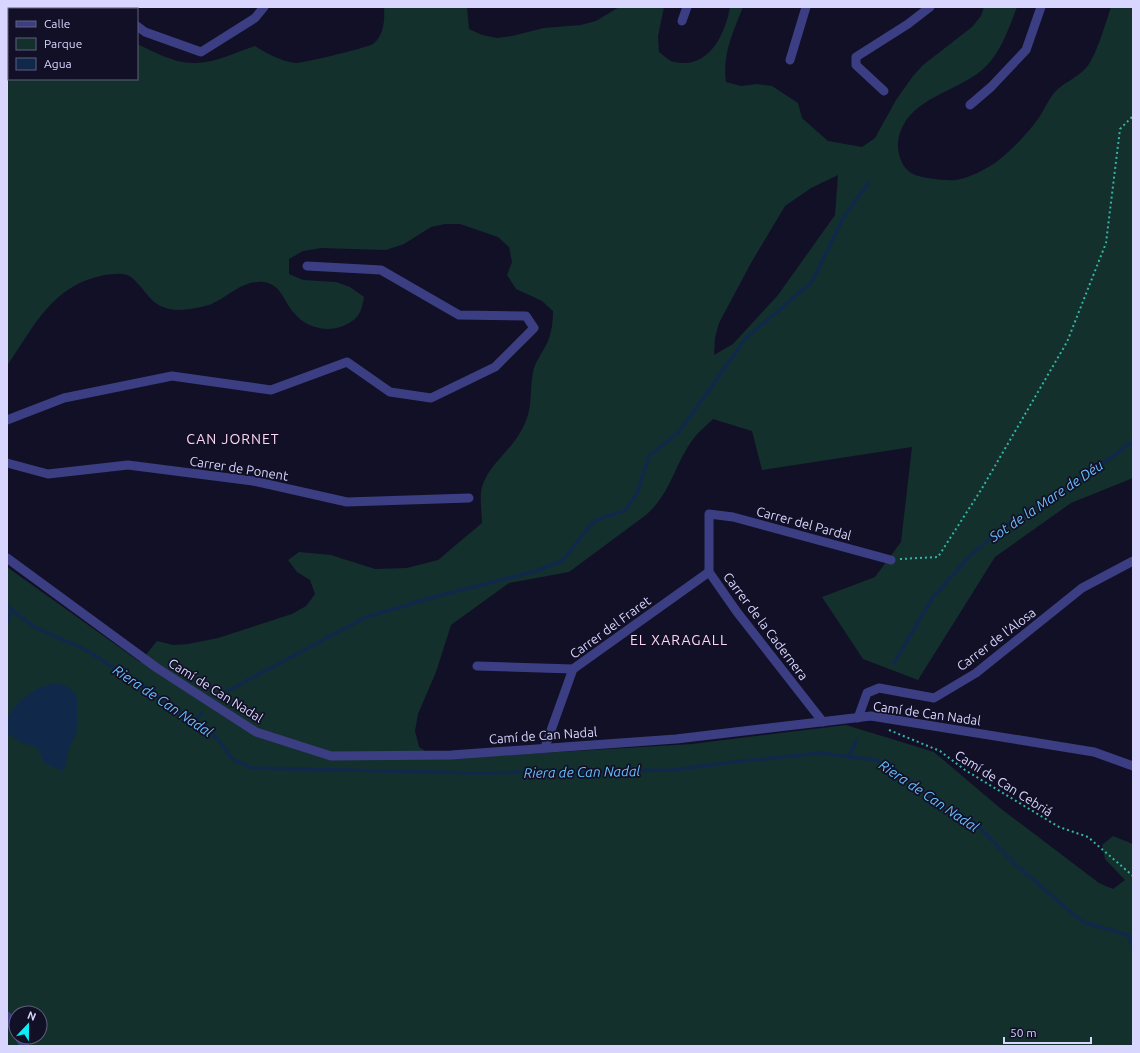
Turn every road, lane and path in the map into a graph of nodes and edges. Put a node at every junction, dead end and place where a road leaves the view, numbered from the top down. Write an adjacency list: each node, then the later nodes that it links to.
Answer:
1 (264, 7): 7 (street)
2 (687, 7): 6 (street)
3 (806, 7): 8 (street)
4 (930, 7): 9 (street)
5 (1041, 7): 10 (street)
6 (682, 21)
7 (138, 27)
8 (790, 60)
9 (884, 91)
10 (970, 105)
11 (1133, 116): 18 (path)
12 (307, 266): 13 (street)
13 (7, 420)
14 (7, 463): 15 (street, Carrer de Ponent)
15 (469, 498)
16 (709, 514): 18 (street, Carrer del Pardal); 20 (street, Carrer de la Cadernera)
17 (7, 558): 26 (street, Camí de Can Nadal)
18 (891, 560)
19 (1133, 561): 23 (street, Carrer de l'Alosa)
20 (709, 572): 22 (street, Carrer del Fraret); 24 (street, Carrer de la Cadernera)
21 (477, 666): 22 (street)
22 (573, 669): 26 (street, Carrer del Fraret)
23 (858, 718): 24 (street, Camí de Can Nadal); 27 (street, Camí de Can Nadal)
24 (823, 722): 26 (street, Camí de Can Nadal)
25 (884, 728): 28 (path, Camí de Can Cebriá)
26 (545, 747)
27 (1133, 766)
28 (1133, 876)

